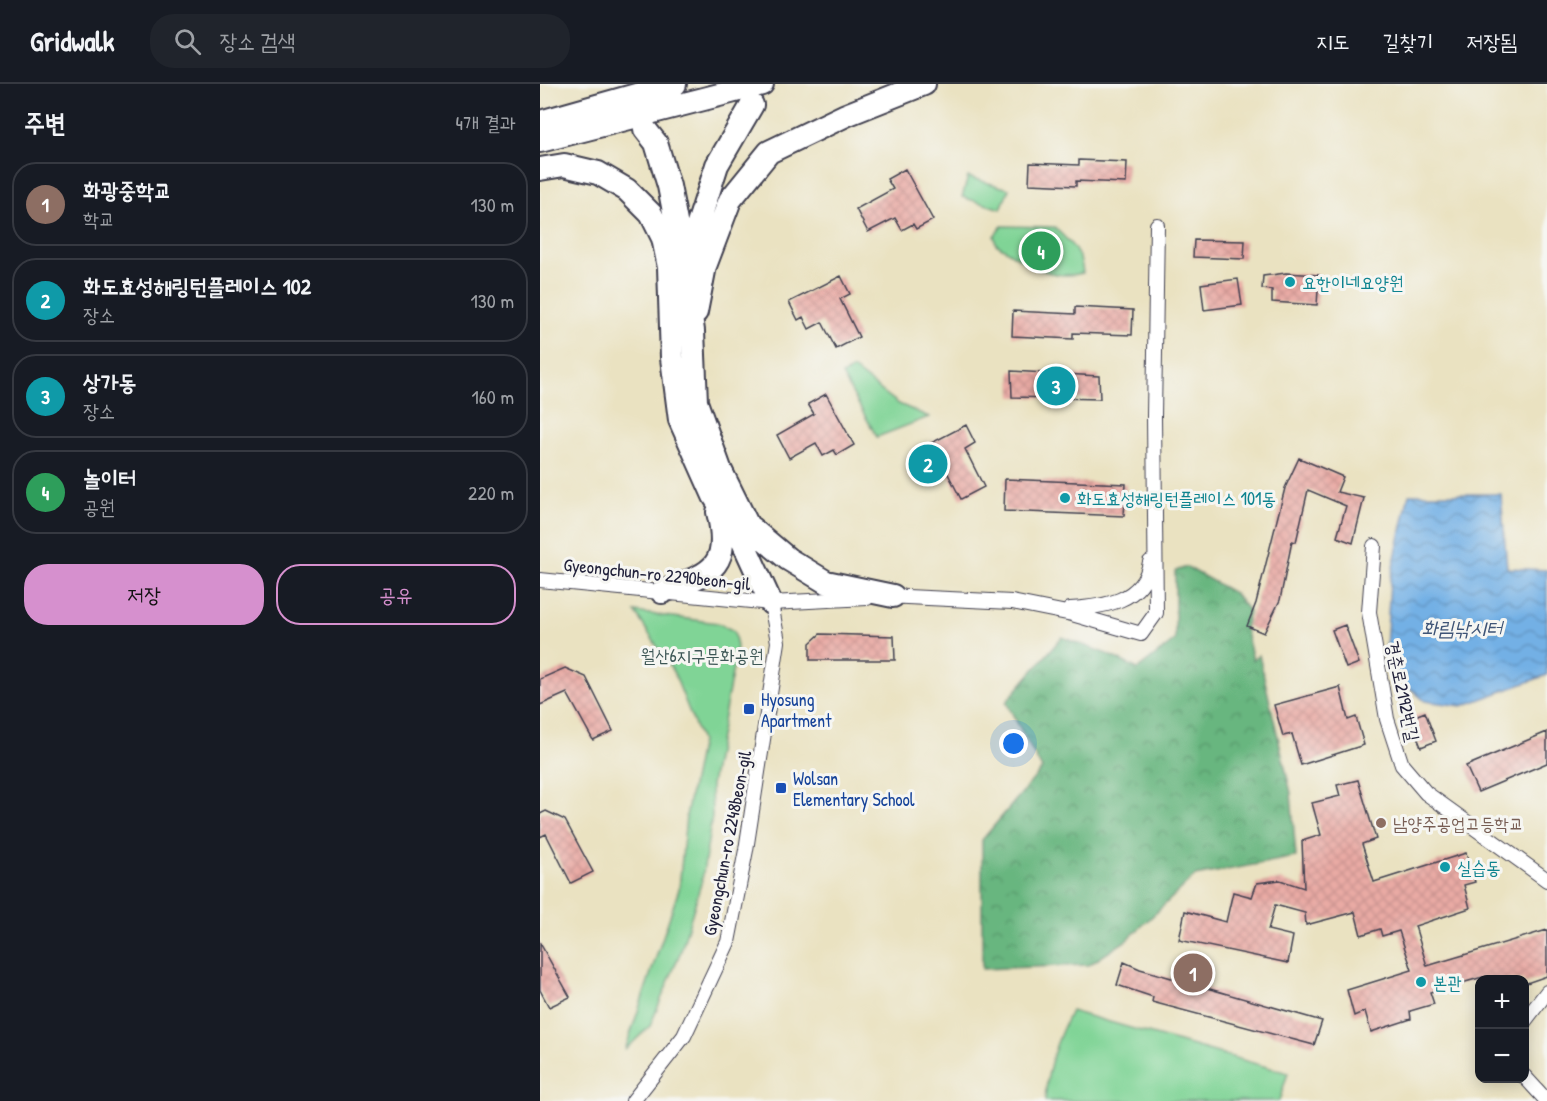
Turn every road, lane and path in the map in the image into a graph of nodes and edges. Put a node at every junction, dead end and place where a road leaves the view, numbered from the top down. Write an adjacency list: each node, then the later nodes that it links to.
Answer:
1 (675, 84): 5 (highway)
2 (762, 84): 7 (highway)
3 (924, 84): 12 (highway)
4 (752, 105): 10 (highway)
5 (540, 122)
6 (645, 129): 10 (highway)
7 (540, 141)
8 (540, 170): 11 (highway)
9 (1157, 225): 15 (street)
10 (684, 267): 11 (highway); 12 (highway)
11 (672, 322): 13 (highway)
12 (693, 331): 14 (highway)
13 (714, 496): 18 (highway); 20 (highway)
14 (751, 528): 19 (highway); 20 (highway)
15 (1155, 530): 21 (street); 21 (street)
16 (1374, 546): 22 (street, 경춘로2192번길)
17 (540, 580): 18 (street, Gyeongchun-ro 2290beon-gil)
18 (662, 592): 20 (street, Gyeongchun-ro 2290beon-gil)
19 (893, 596): 20 (street, Gyeongchun-ro 2290beon-gil); 21 (street, Gyeongchun-ro 2290beon-gil)
20 (771, 603): 26 (street, Gyeongchun-ro 2248beon-gil)
21 (1053, 610)
22 (1547, 880)
23 (1547, 992): 24 (street)
24 (1529, 1015)
25 (1529, 1081): 27 (street)
26 (633, 1101)
27 (1547, 1101)

